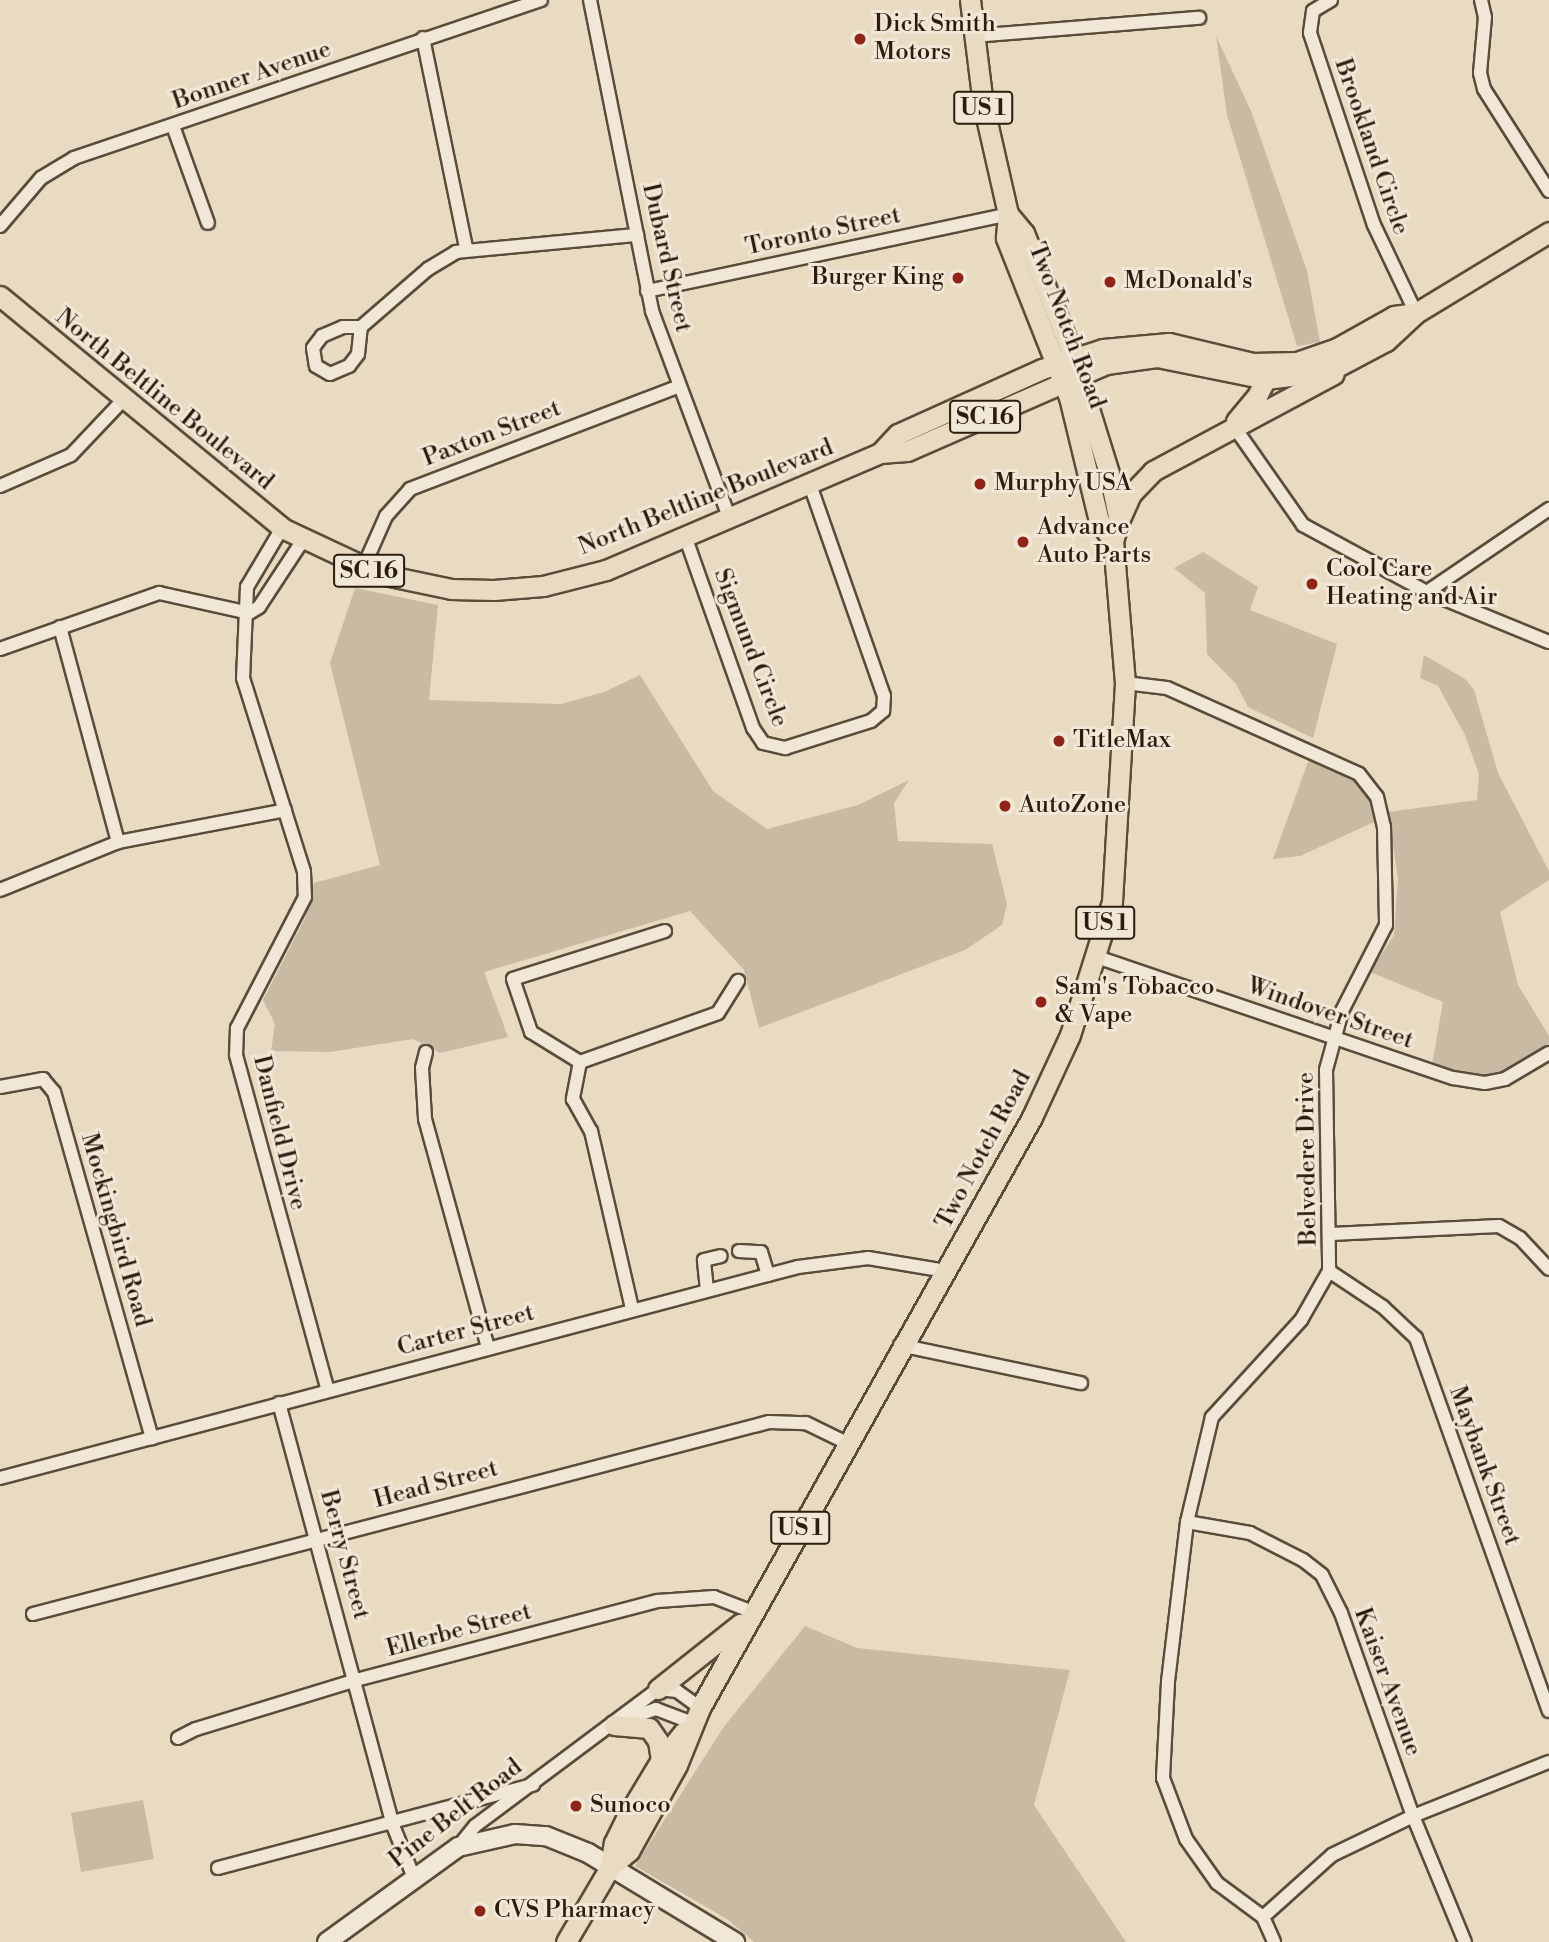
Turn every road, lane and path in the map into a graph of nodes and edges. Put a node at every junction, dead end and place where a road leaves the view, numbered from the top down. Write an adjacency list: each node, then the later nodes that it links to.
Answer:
1 (541, 0): 8 (street, Bonner Avenue)
2 (590, 0): 15 (street, Dubard Street)
3 (970, 0): 7 (main road, Two Notch Road / US 1)
4 (1331, 0): 19 (street, Brookland Circle)
5 (1481, 0): 10 (street)
6 (1199, 18): 7 (street)
7 (973, 36): 11 (main road, Two Notch Road / US 1)
8 (423, 38): 9 (street, Bonner Avenue); 16 (street)
9 (173, 126): 12 (street); 13 (street, Bonner Avenue)
10 (1549, 191)
11 (1008, 214): 17 (street, Toronto Street); 22 (main road, Two Notch Road / US 1)
12 (208, 223)
13 (0, 226)
14 (1549, 232): 19 (main road)
15 (637, 235): 16 (street); 17 (street, Dubard Street)
16 (467, 248): 20 (street)
17 (647, 291): 24 (street, Dubard Street)
18 (0, 296): 25 (main road, North Beltline Boulevard / SC 16)
19 (1416, 313): 21 (main road); 23 (main road)
20 (361, 327): 20 (street)
21 (1352, 361): 23 (main road); 26 (main road)
22 (1067, 370): 23 (main road, North Beltline Boulevard); 28 (main road, North Beltline Boulevard / SC 16); 29 (main road, Two Notch Road / US 1); 37 (main road, Two Notch Road)
23 (1270, 371): 26 (main road)
24 (677, 387): 32 (street, Dubard Street); 38 (street, Paxton Street)
25 (124, 399): 30 (street); 34 (main road, North Beltline Boulevard / SC 16)
26 (1233, 425): 27 (main road); 39 (street)
27 (1153, 471): 29 (main road); 33 (main road)
28 (809, 482): 32 (main road, North Beltline Boulevard / SC 16); 35 (street, Sigmund Circle)
29 (1112, 484): 33 (main road, Two Notch Road / US 1)
30 (0, 486)
31 (1549, 509): 39 (street)
32 (729, 517): 35 (main road, North Beltline Boulevard / SC 16)
33 (1119, 521): 37 (main road, Two Notch Road / US 1)
34 (282, 528): 36 (main road, North Beltline Boulevard / SC 16); 40 (street, Danfield Drive)
35 (685, 536): 38 (main road, North Beltline Boulevard / SC 16)
36 (303, 540): 38 (main road, North Beltline Boulevard / SC 16); 40 (street)
37 (1113, 541): 44 (main road, Two Notch Road / US 1)
38 (362, 568)
39 (1427, 592): 42 (street)
40 (249, 613): 41 (street); 45 (street, Danfield Drive)
41 (60, 627): 43 (street); 46 (street)
42 (1549, 642)
43 (0, 649)
44 (1125, 683): 49 (main road, Two Notch Road / US 1); 51 (street, Belvedere Drive)
45 (285, 810): 46 (street); 68 (street, Danfield Drive)
46 (118, 842): 47 (street)
47 (0, 890)
48 (665, 931): 54 (street)
49 (1094, 956): 51 (street, Windover Street); 60 (main road, Two Notch Road / US 1)
50 (738, 981): 54 (street)
51 (1333, 1035): 53 (street, Windover Street); 56 (street, Belvedere Drive)
52 (426, 1052): 66 (street)
53 (1549, 1053)
54 (580, 1062): 64 (street)
55 (0, 1087): 70 (street, Mockingbird Road)
56 (1331, 1234): 59 (street); 61 (street, Belvedere Drive)
57 (739, 1251): 62 (street)
58 (721, 1256): 63 (street)
59 (1549, 1269)
60 (946, 1271): 62 (street, Carter Street); 65 (main road, Two Notch Road / US 1)
61 (1329, 1271): 73 (street, Belvedere Drive); 79 (street, Maybank Street)
62 (768, 1275): 63 (street, Carter Street)
63 (707, 1290): 64 (street, Carter Street)
64 (632, 1308): 66 (street, Carter Street)
65 (900, 1345): 67 (street); 71 (main road, Two Notch Road / US 1)
66 (488, 1347): 68 (street, Carter Street)
67 (1081, 1383)
68 (328, 1391): 69 (street, Carter Street)
69 (279, 1404): 70 (street, Carter Street); 74 (street, Berry Street)
70 (152, 1438): 72 (street, Carter Street)
71 (847, 1443): 74 (street, Head Street); 75 (main road, Two Notch Road / US 1)
72 (0, 1478)
73 (1187, 1522): 86 (street, Kaiser Avenue); 92 (street, Belvedere Drive)
74 (318, 1538): 76 (street, Head Street); 77 (street, Berry Street)
75 (753, 1612): 77 (street, Ellerbe Street); 78 (main road); 80 (main road, Two Notch Road / US 1)
76 (33, 1614)
77 (356, 1680): 82 (street, Ellerbe Street); 87 (street, Berry Street)
78 (658, 1689): 80 (street); 81 (street, Pine Belt Road)
79 (1549, 1711)
80 (696, 1716): 81 (street, Pine Belt Road); 83 (main road, Two Notch Road / US 1); 89 (main road, Two Notch Road / US 1)
81 (614, 1725): 83 (main road); 85 (street, Pine Belt Road)
82 (178, 1738)
83 (660, 1760): 89 (main road, Two Notch Road / US 1)
84 (1549, 1762): 86 (street)
85 (533, 1785): 87 (street); 88 (street, Pine Belt Road)
86 (1413, 1816): 92 (street); 97 (street, Kaiser Avenue)
87 (392, 1823): 90 (street); 91 (street, Berry Street)
88 (458, 1847): 89 (street); 91 (street, Pine Belt Road)
89 (610, 1867): 94 (main road, Two Notch Road / US 1); 95 (street)
90 (218, 1868)
91 (414, 1878): 93 (street, Pine Belt Road)
92 (1264, 1917): 96 (street, Belvedere Drive)
93 (327, 1942)
94 (566, 1942)
95 (735, 1942)
96 (1275, 1942)
97 (1465, 1942)

